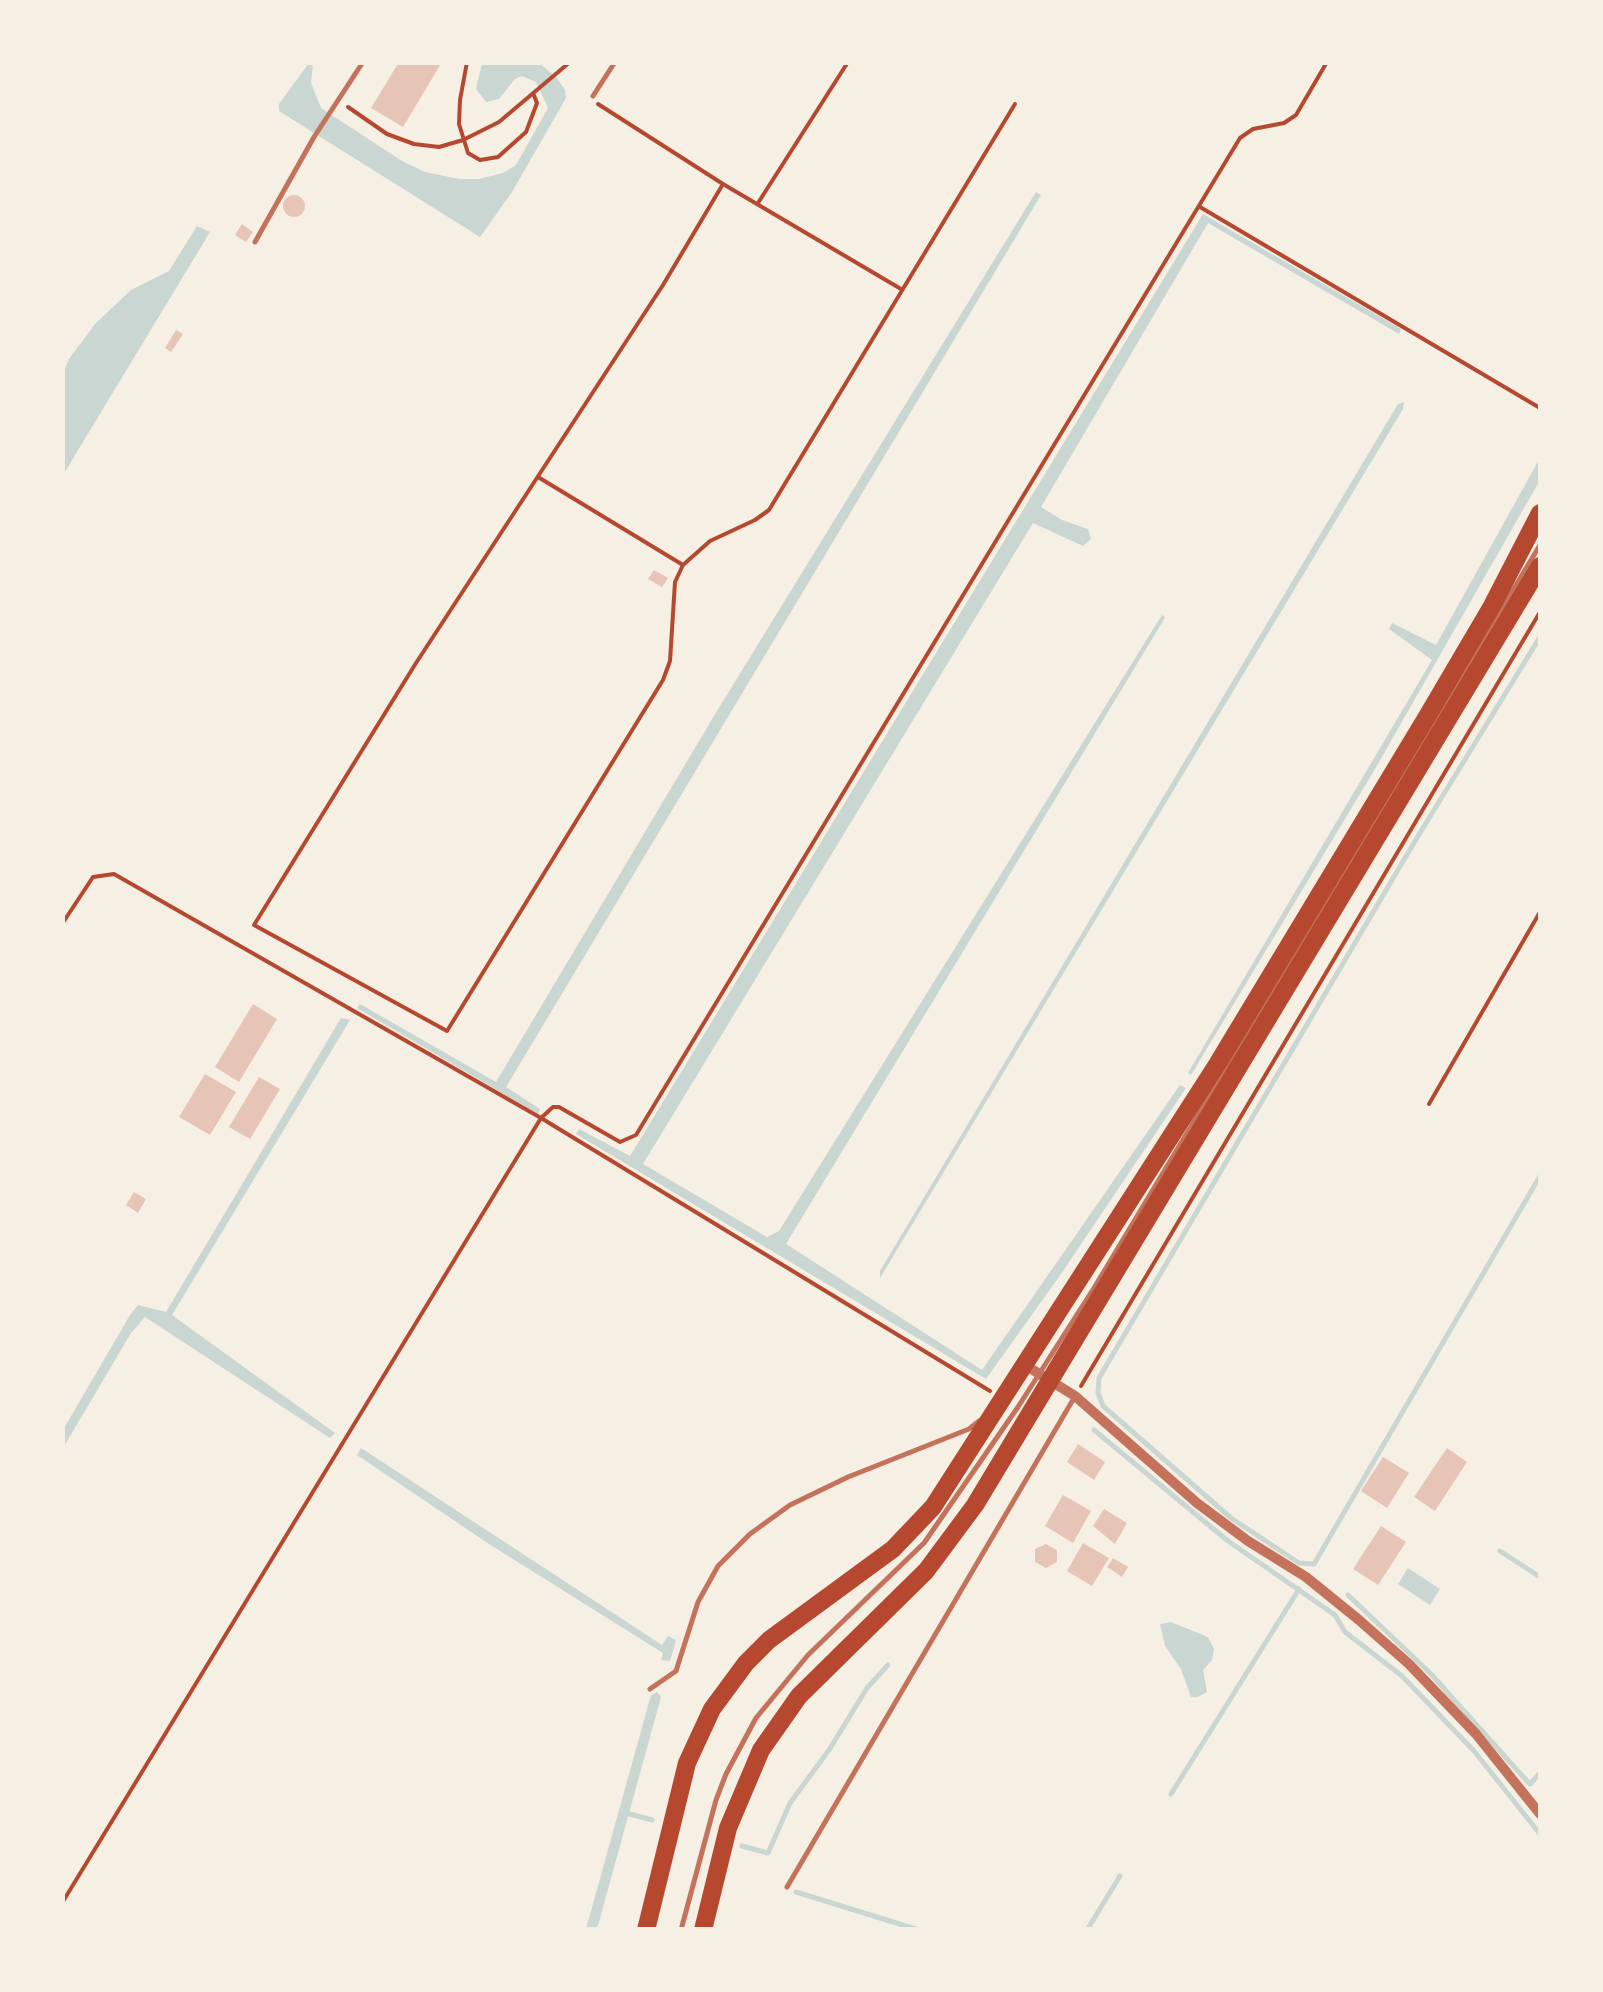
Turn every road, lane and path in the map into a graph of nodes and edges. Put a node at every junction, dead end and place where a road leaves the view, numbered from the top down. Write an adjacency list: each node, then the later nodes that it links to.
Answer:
1 (363, 62): 9 (lane)
2 (468, 62): 11 (path)
3 (570, 62): 7 (path)
4 (614, 62): 8 (lane)
5 (848, 62): 13 (path)
6 (1327, 62): 14 (path)
7 (535, 91): 11 (path); 11 (path)
8 (593, 96): 12 (path)
9 (340, 100): 11 (path); 15 (lane)
10 (1015, 104): 16 (path)
11 (463, 140)
12 (724, 184): 13 (path); 18 (path)
13 (758, 203): 16 (path)
14 (1199, 206): 17 (path); 27 (path)
15 (254, 242)
16 (901, 289): 21 (path)
17 (1540, 408)
18 (537, 477): 21 (path); 21 (path)
19 (1540, 512): 28 (main road)
20 (1540, 546): 28 (lane)
21 (683, 565)
22 (1540, 566): 28 (main road)
23 (1540, 612): 29 (path)
24 (1540, 912): 26 (path)
25 (62, 924): 27 (path)
26 (1430, 1104)
27 (541, 1118): 30 (path); 34 (path)
28 (1039, 1374): 29 (street); 30 (main road); 30 (main road)
29 (1075, 1396): 32 (street); 33 (lane)
30 (1012, 1404): 31 (lane); 35 (main road); 36 (lane); 37 (main road)
31 (650, 1689)
32 (1540, 1814)
33 (787, 1886)
34 (62, 1903)
35 (646, 1930)
36 (681, 1930)
37 (703, 1930)

